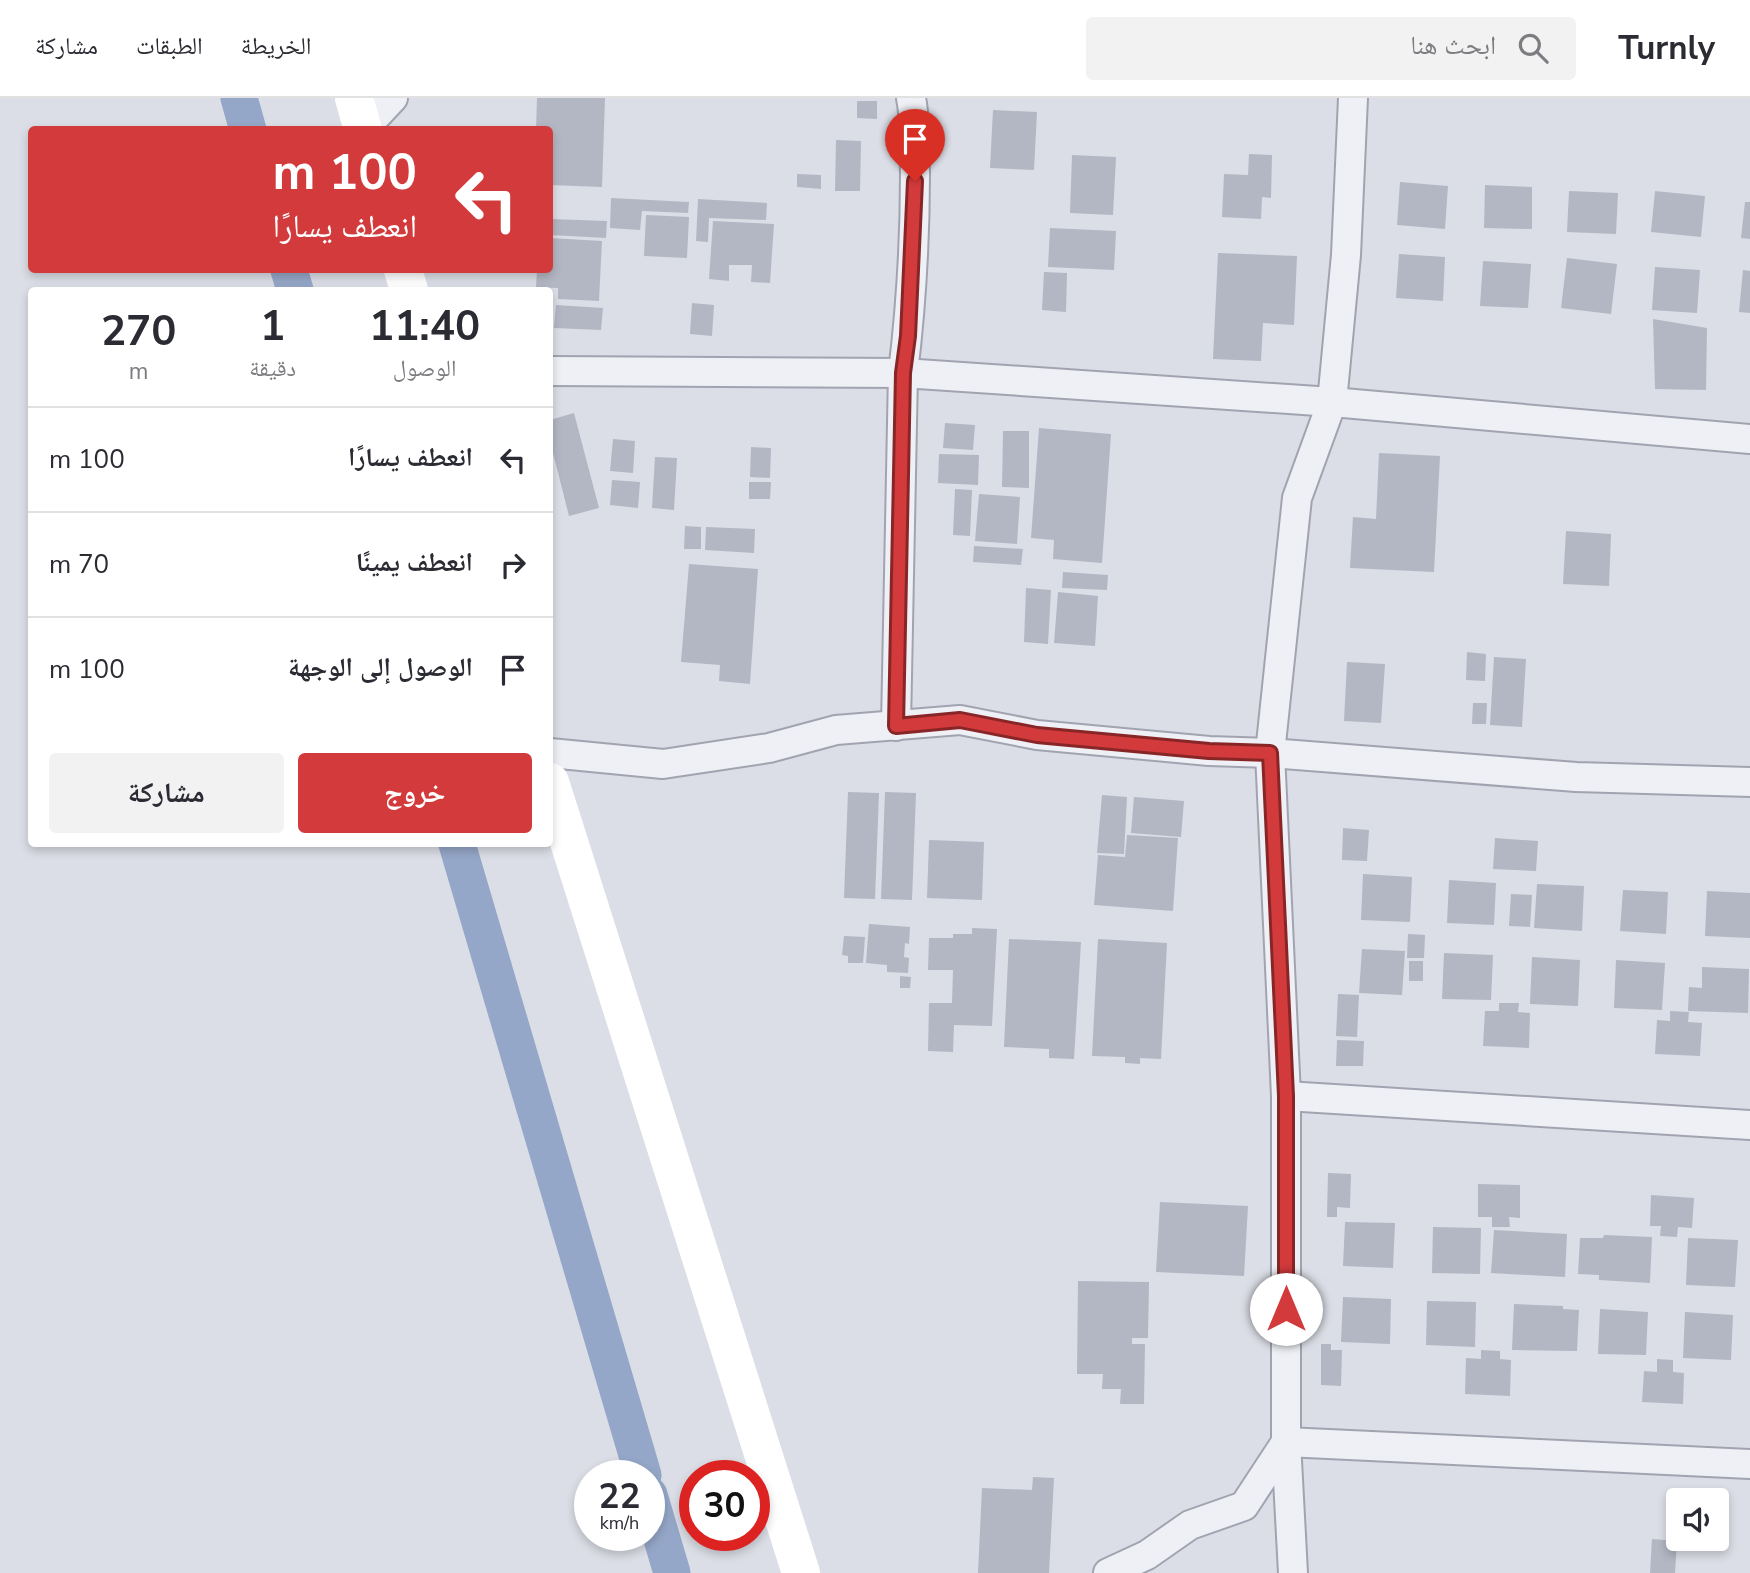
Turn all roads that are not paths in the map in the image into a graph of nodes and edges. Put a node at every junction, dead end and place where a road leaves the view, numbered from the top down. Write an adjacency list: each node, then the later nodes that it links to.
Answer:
1 (354, 98): 5 (street)
2 (393, 98): 6 (street)
3 (911, 98): 8 (street)
4 (1353, 98): 9 (street)
5 (362, 126)
6 (367, 126)
7 (553, 370): 8 (street)
8 (903, 373): 9 (street); 11 (street)
9 (1332, 402): 10 (street); 13 (street)
10 (1750, 439)
11 (896, 726): 12 (street); 13 (street)
12 (553, 753)
13 (1270, 753): 14 (street); 16 (street)
14 (1750, 782)
15 (553, 791): 20 (street)
16 (1286, 1096): 17 (street); 18 (street)
17 (1750, 1125)
18 (1286, 1443): 19 (street); 21 (street); 22 (street)
19 (1750, 1464)
20 (801, 1573)
21 (1108, 1573)
22 (1293, 1573)

